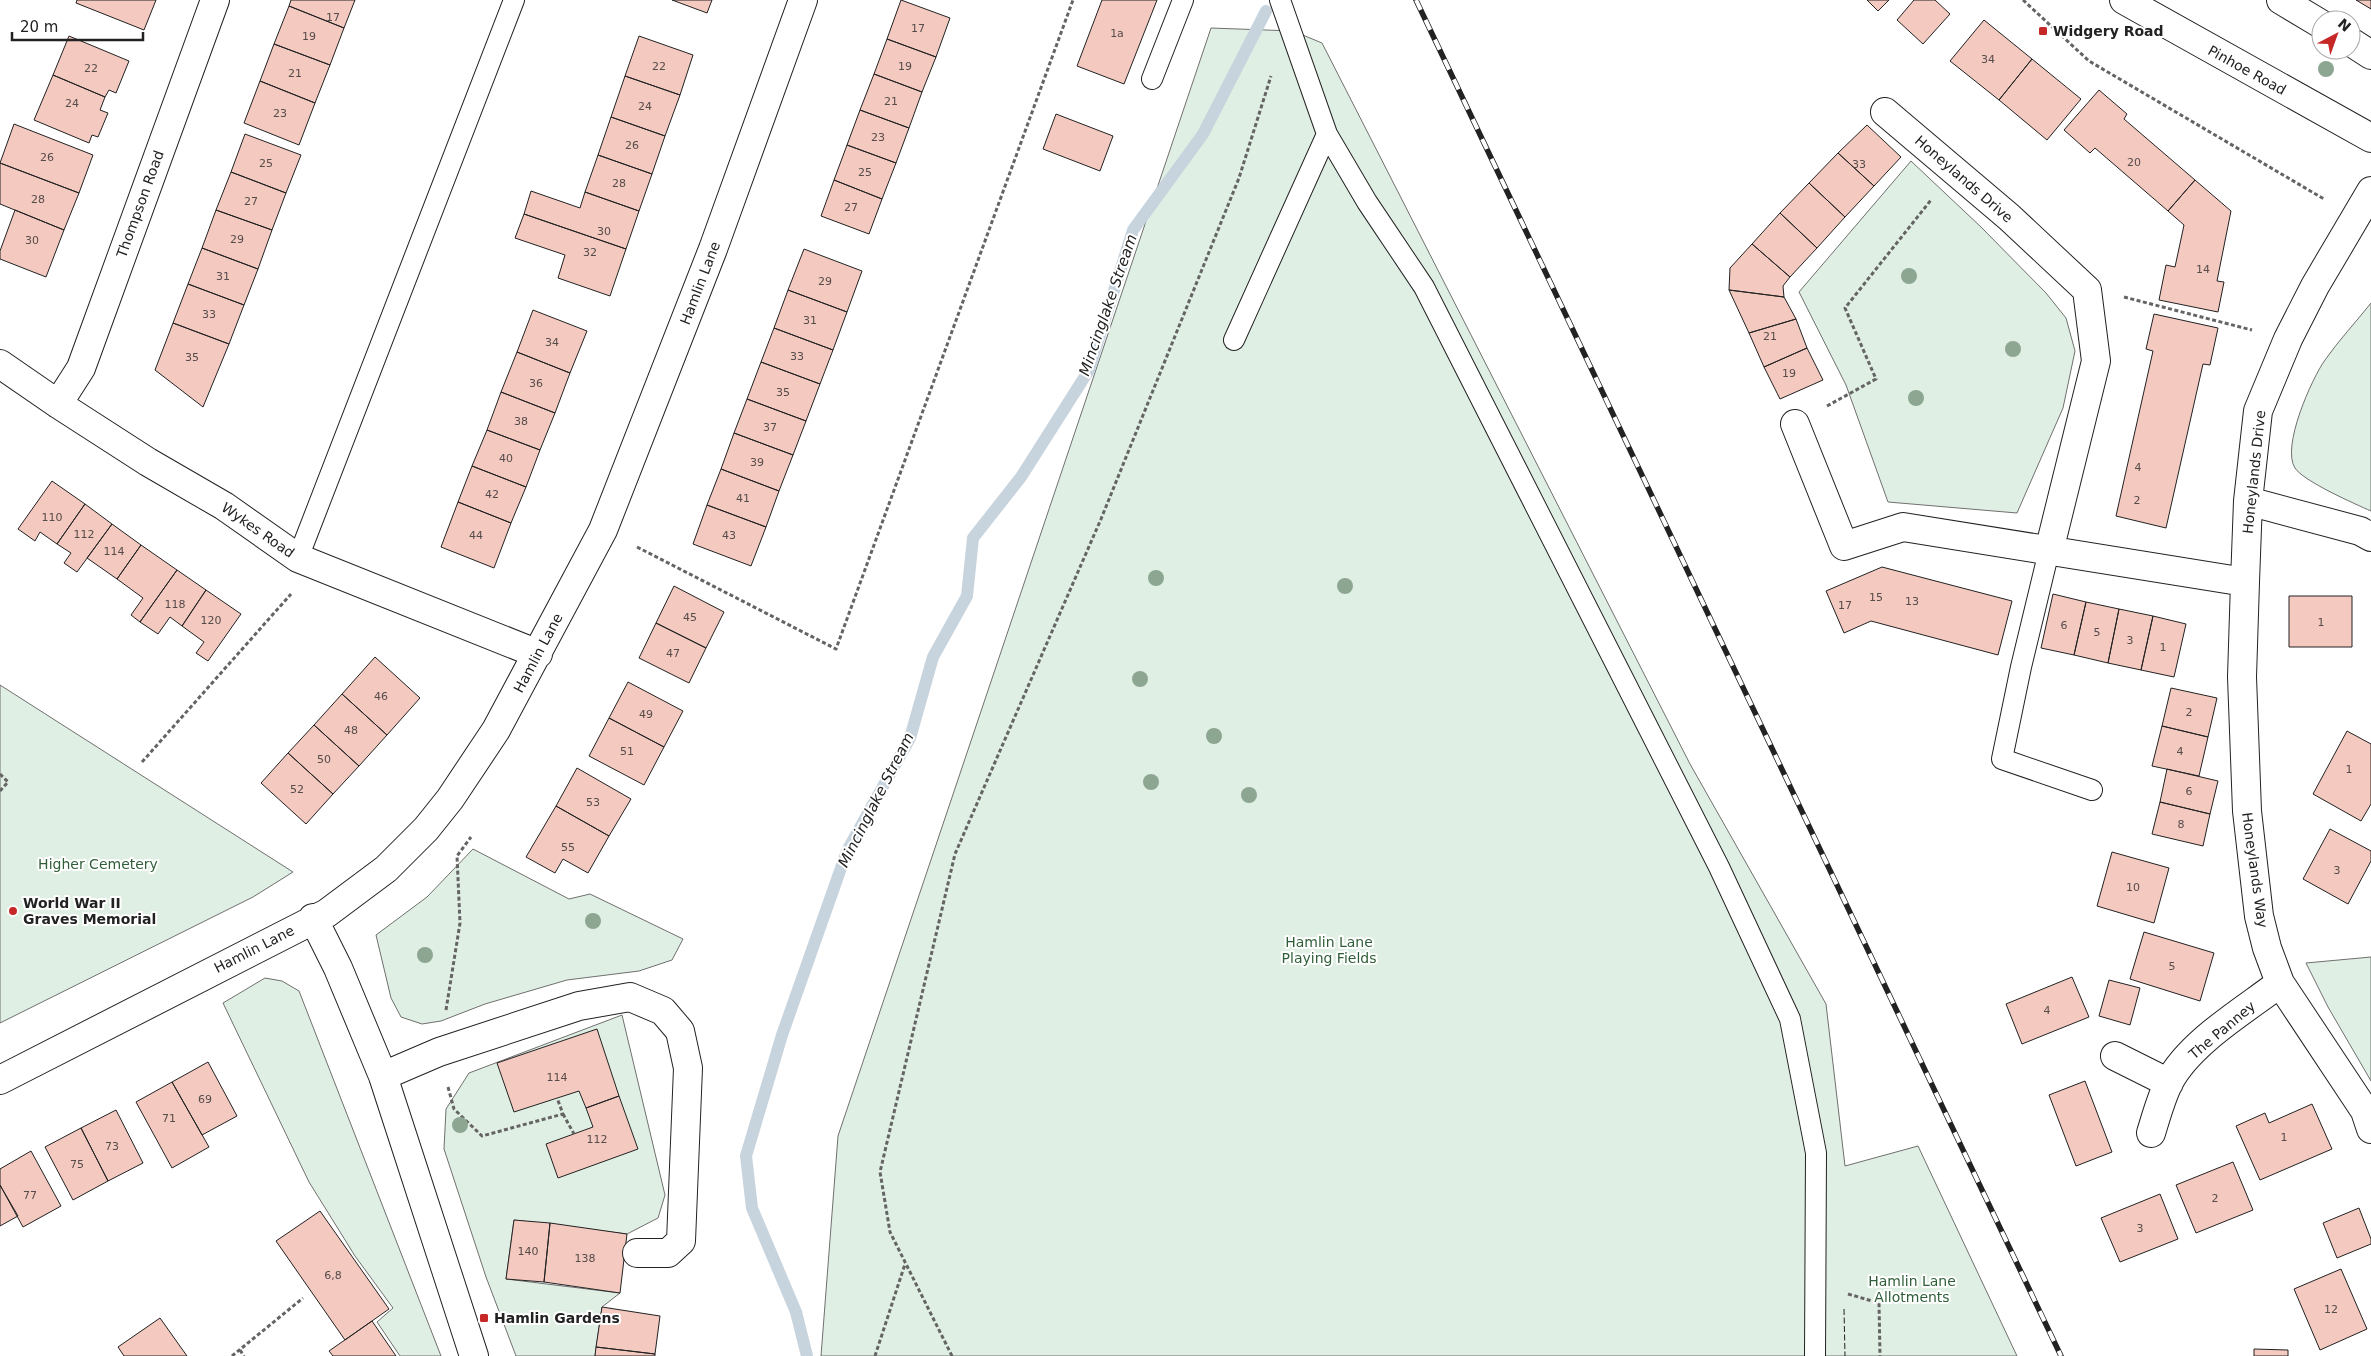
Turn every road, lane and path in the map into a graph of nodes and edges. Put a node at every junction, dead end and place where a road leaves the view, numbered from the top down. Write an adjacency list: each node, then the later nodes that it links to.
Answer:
1 (215, 0): 23 (street, Thompson Road)
2 (514, 0): 29 (lane)
3 (803, 0): 26 (street, Hamlin Lane)
4 (1073, 0): 26 (path)
5 (1183, 0): 12 (lane)
6 (1280, 0): 11 (lane)
7 (2023, 0): 18 (path)
8 (2124, 0): 15 (street, Pinhoe Road)
9 (2281, 0): 10 (street)
10 (2311, 18)
11 (1288, 22): 14 (lane); 50 (path)
12 (1152, 79)
13 (1885, 112): 16 (street, Honeylands Drive)
14 (1328, 134): 21 (lane); 59 (lane)
15 (2371, 138)
16 (1955, 171): 19 (street, Honeylands Drive); 24 (path)
17 (2371, 191): 18 (street, Honeylands Drive)
18 (2355, 217): 20 (street, Honeylands Drive)
19 (2087, 290): 20 (path); 28 (street)
20 (2288, 339): 25 (street, Honeylands Drive)
21 (1234, 340)
22 (0, 364): 23 (street, Wykes Road)
23 (58, 404): 29 (street, Wykes Road)
24 (1795, 424): 28 (street)
25 (2248, 501): 27 (street); 30 (street, Honeylands Drive)
26 (603, 530): 31 (street, Hamlin Lane)
27 (2371, 536)
28 (2049, 551): 30 (street); 34 (lane)
29 (307, 561): 31 (street, Wykes Road); 32 (path)
30 (2245, 582): 38 (street, Honeylands Way)
31 (538, 654): 36 (street, Hamlin Lane)
32 (142, 762)
33 (0, 774): 35 (path)
34 (2092, 790)
35 (0, 791)
36 (445, 806): 37 (street, Hamlin Lane); 39 (path)
37 (313, 918): 41 (street); 42 (street, Hamlin Lane)
38 (2280, 983): 43 (street, The Panney); 46 (street, Honeylands Way)
39 (439, 1052): 41 (street); 45 (path); 49 (street)
40 (2115, 1056): 43 (street)
41 (383, 1076): 56 (street)
42 (0, 1080)
43 (2169, 1082): 47 (street, The Panney)
44 (557, 1098): 45 (path)
45 (562, 1114): 48 (path)
46 (2371, 1129)
47 (2150, 1133)
48 (574, 1134)
49 (637, 1253)
50 (906, 1263): 57 (path); 58 (path)
51 (1844, 1292): 60 (path)
52 (303, 1298): 53 (path)
53 (240, 1350): 54 (path); 55 (path)
54 (232, 1356)
55 (244, 1356)
56 (474, 1356)
57 (876, 1356)
58 (952, 1356)
59 (1815, 1356)
60 (1880, 1356)

